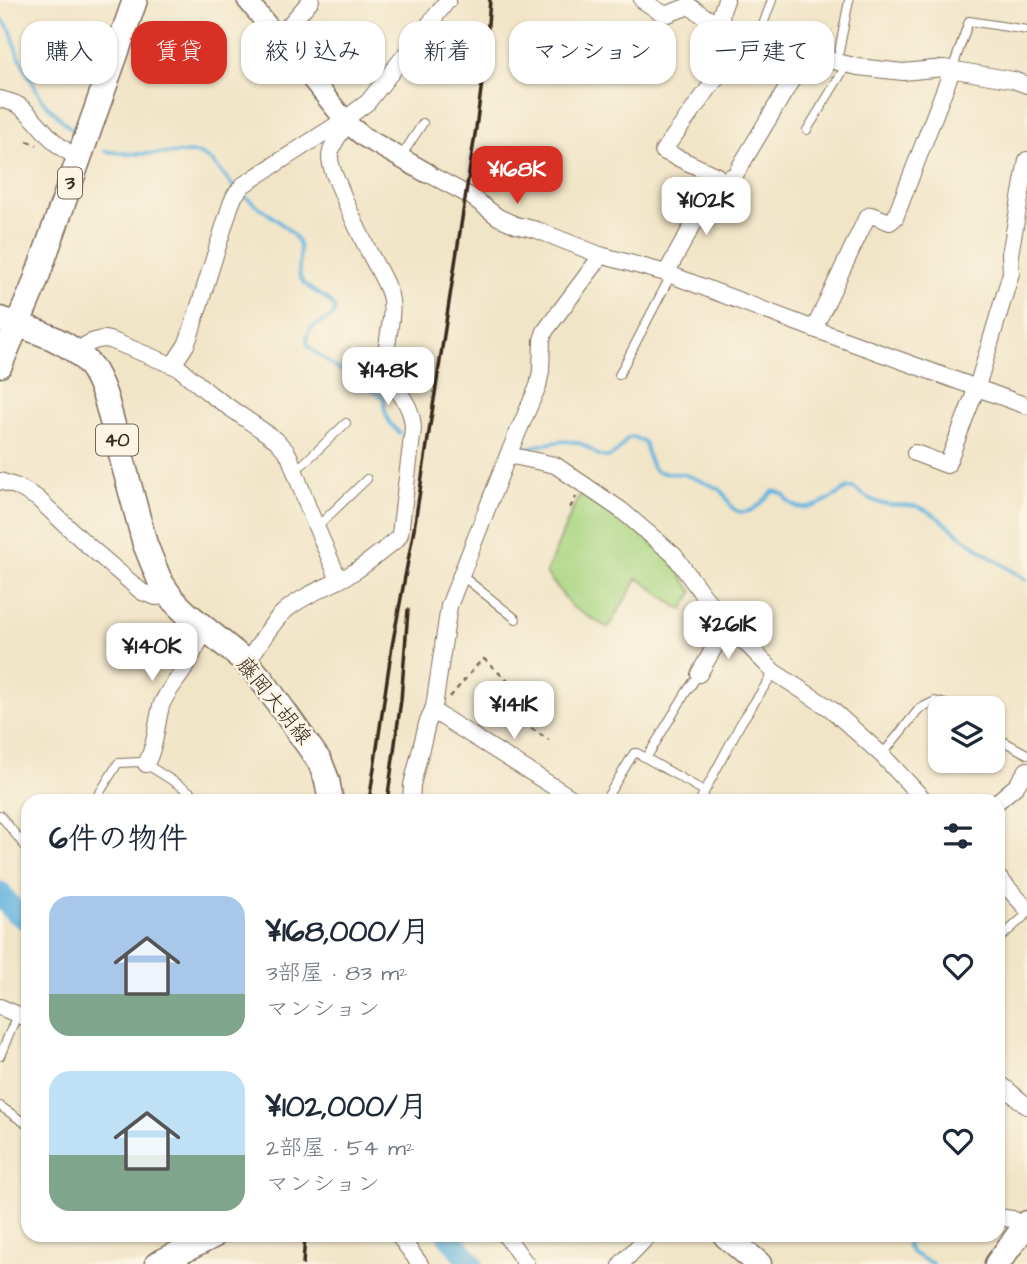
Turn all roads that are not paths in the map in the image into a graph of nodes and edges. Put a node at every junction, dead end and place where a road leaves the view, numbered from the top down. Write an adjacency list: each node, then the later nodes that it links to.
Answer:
1 (135, 0): 26 (main road, 3)
2 (311, 0): 10 (street)
3 (448, 0): 23 (street)
4 (642, 0): 11 (street)
5 (726, 0): 12 (street)
6 (772, 0): 13 (lane)
7 (849, 0): 16 (lane)
8 (248, 1): 9 (street)
9 (264, 21)
10 (293, 21)
11 (711, 21)
12 (722, 21)
13 (764, 21)
14 (1027, 30): 17 (lane)
15 (834, 61): 16 (street)
16 (841, 63): 17 (street); 25 (lane)
17 (952, 70): 21 (street); 34 (street)
18 (315, 84): 23 (street)
19 (712, 84): 30 (street)
20 (789, 84): 30 (street)
21 (1027, 85)
22 (0, 99): 26 (street)
23 (346, 122): 27 (street); 37 (street); 49 (street)
24 (423, 124): 27 (lane)
25 (807, 130)
26 (79, 158): 33 (main road, 3)
27 (400, 158): 29 (street)
28 (1027, 160): 39 (street)
29 (427, 173): 31 (street)
30 (721, 181): 32 (street)
31 (600, 255): 32 (street); 43 (street)
32 (669, 274): 34 (street); 38 (lane)
33 (9, 322): 35 (main road, 藤岡大胡線 / 40); 36 (main road, 3)
34 (814, 329): 39 (street)
35 (76, 352): 37 (street); 50 (main road, 藤岡大胡線 / 40)
36 (0, 365)
37 (173, 365): 44 (street)
38 (619, 375)
39 (977, 387): 40 (street); 42 (street)
40 (1027, 406)
41 (346, 424): 44 (lane)
42 (915, 453)
43 (508, 456): 48 (street); 52 (street)
44 (295, 469): 47 (street)
45 (367, 479): 47 (lane)
46 (0, 481): 50 (street)
47 (315, 526): 49 (street)
48 (461, 575): 51 (lane); 58 (street)
49 (339, 580): 54 (street)
50 (169, 595): 53 (main road, 藤岡大胡線 / 40)
51 (516, 618)
52 (729, 626): 55 (street); 56 (street)
53 (207, 629): 54 (main road, 藤岡大胡線 / 40); 63 (street)
54 (246, 662): 68 (main road, 藤岡大胡線 / 40)
55 (774, 672): 61 (street); 65 (lane)
56 (699, 674): 62 (lane)
57 (928, 704): 61 (lane)
58 (433, 711): 69 (street); 70 (street)
59 (1005, 742): 60 (lane)
60 (1027, 754)
61 (882, 755): 73 (street)
62 (647, 757): 65 (lane); 71 (lane)
63 (146, 764): 66 (lane); 67 (lane)
64 (1027, 770): 74 (street)
65 (704, 791): 72 (lane)
66 (99, 794)
67 (193, 794)
68 (330, 794)
69 (411, 794)
70 (565, 794)
71 (609, 794)
72 (703, 794)
73 (919, 794)
74 (1005, 795)
75 (0, 815): 76 (lane)
76 (21, 841)
77 (1005, 885): 78 (street)
78 (1027, 912): 79 (lane)
79 (1005, 933)
80 (0, 1007): 81 (street)
81 (21, 1016)
82 (21, 1020): 83 (lane)
83 (0, 1056)
84 (1005, 1088): 85 (street)
85 (1027, 1105)
86 (0, 1106): 87 (lane)
87 (21, 1120)
88 (1005, 1218): 89 (street)
89 (1026, 1224): 100 (main road)
90 (404, 1242): 96 (street)
91 (510, 1242): 97 (street)
92 (642, 1242): 98 (street)
93 (733, 1242): 99 (main road)
94 (178, 1244): 95 (main road)
95 (157, 1264)
96 (420, 1264)
97 (526, 1264)
98 (621, 1264)
99 (759, 1264)
100 (998, 1264)

